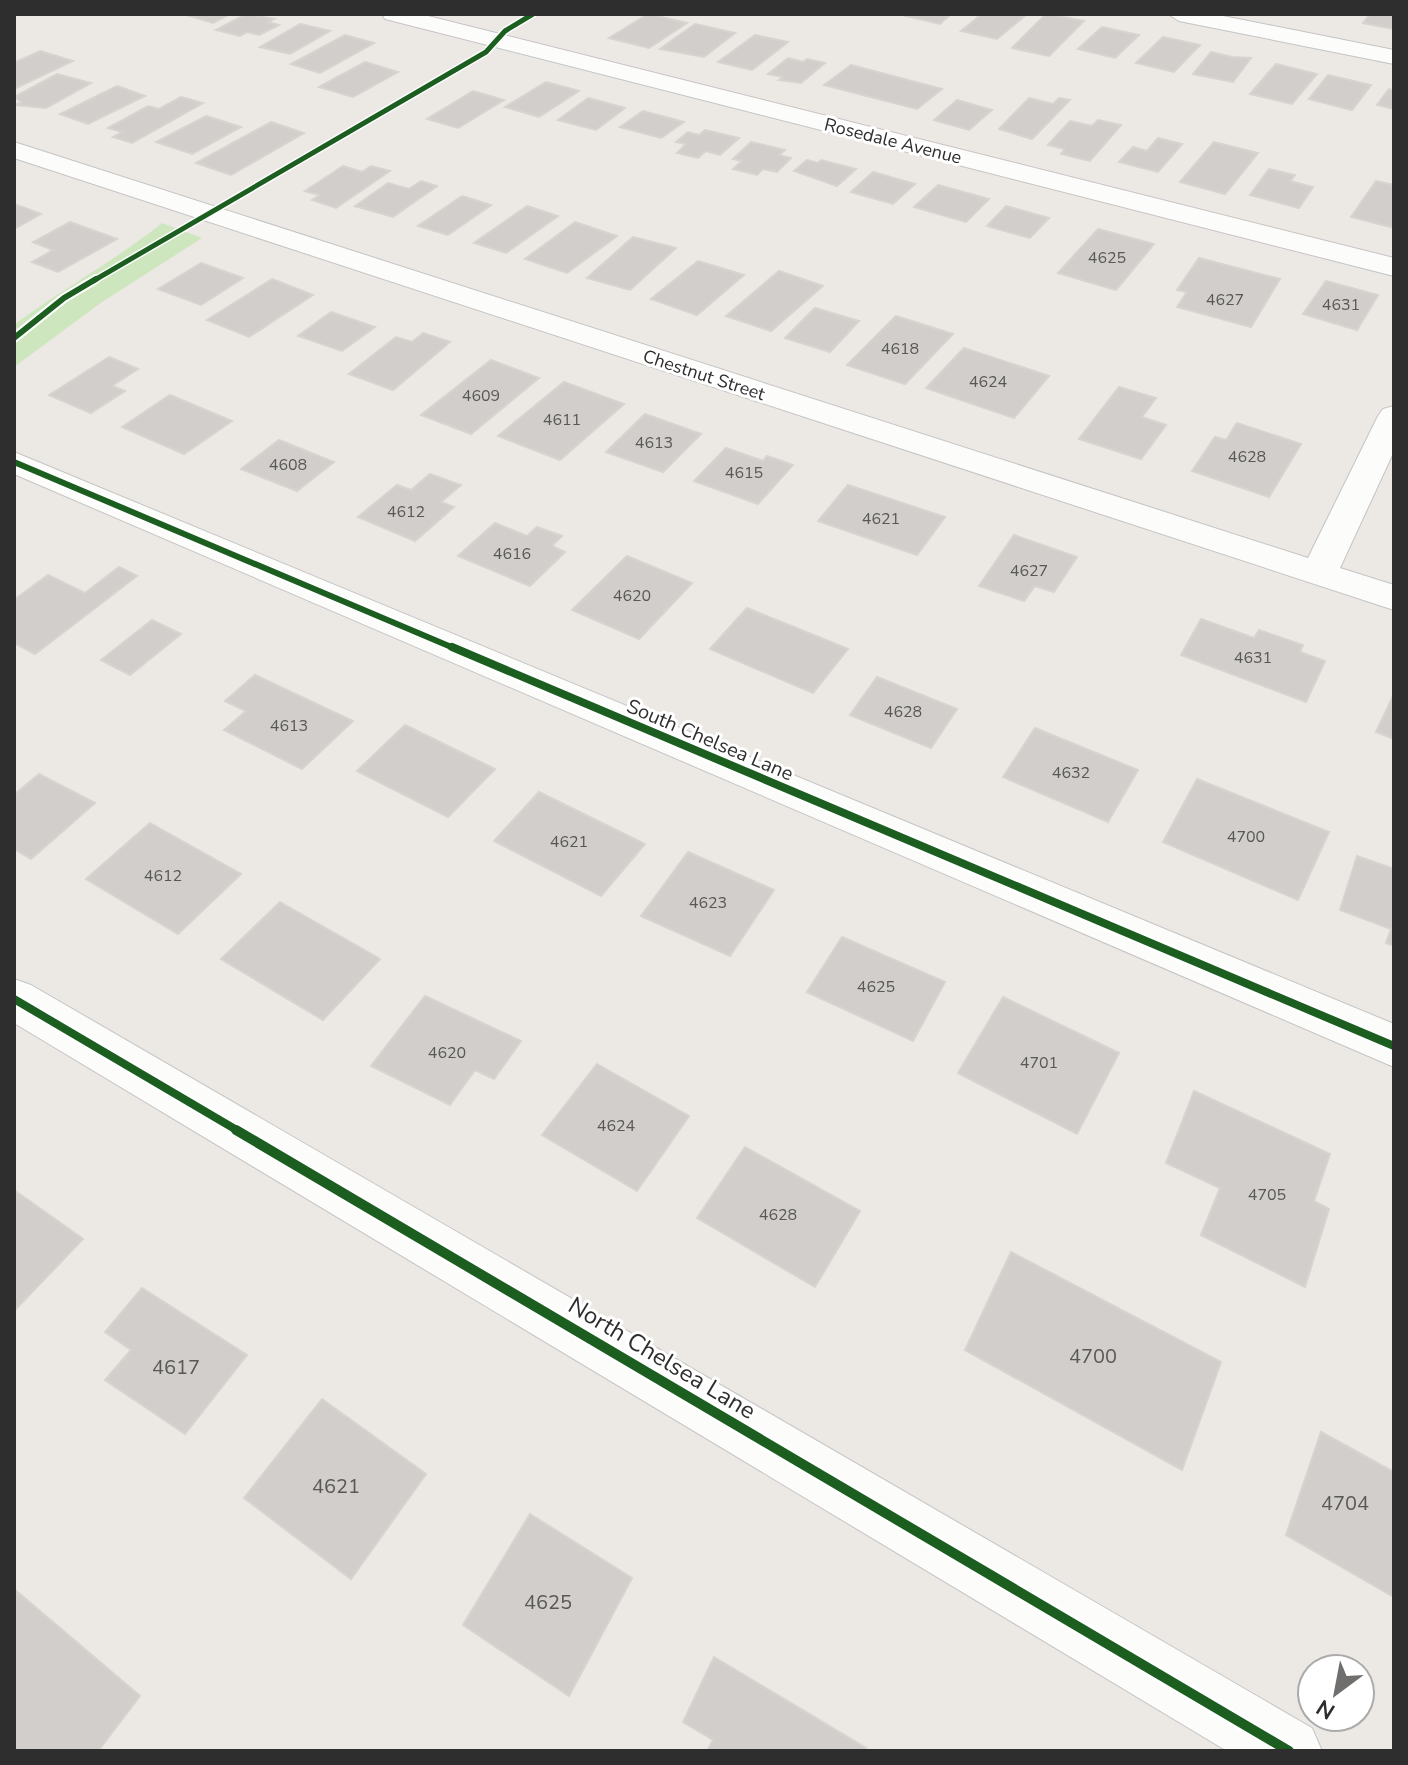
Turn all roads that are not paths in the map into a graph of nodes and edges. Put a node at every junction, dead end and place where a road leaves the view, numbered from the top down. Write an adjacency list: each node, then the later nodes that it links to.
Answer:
1 (393, 14): 5 (street, Rosedale Avenue)
2 (1179, 14): 3 (street)
3 (1394, 57)
4 (14, 150): 8 (street, Chestnut Street)
5 (1394, 267)
6 (1394, 416): 8 (street)
7 (14, 462): 11 (street, South Chelsea Lane)
8 (1319, 573): 9 (street, Chestnut Street)
9 (1394, 598)
10 (14, 999): 12 (street, North Chelsea Lane)
11 (1394, 1046)
12 (1289, 1751)

